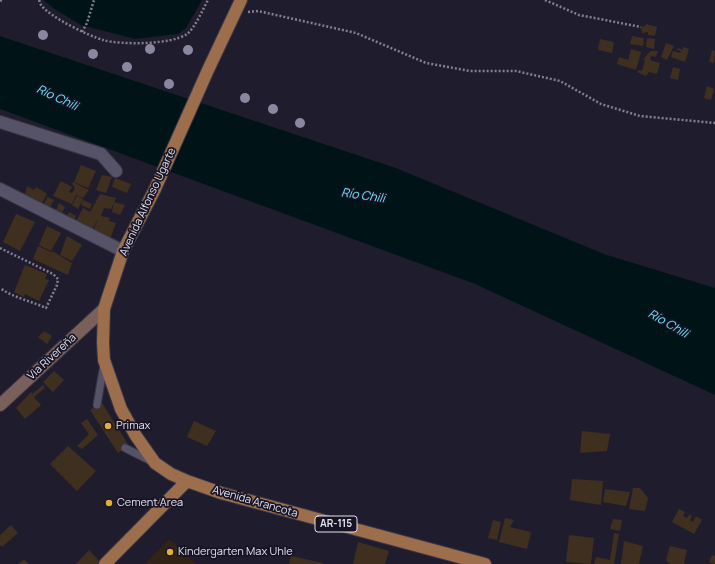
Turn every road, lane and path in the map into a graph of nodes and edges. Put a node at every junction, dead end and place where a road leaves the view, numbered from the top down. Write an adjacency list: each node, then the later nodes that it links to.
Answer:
1 (39, 0): 8 (path)
2 (94, 0): 8 (path)
3 (208, 0): 8 (path)
4 (241, 0): 6 (main road, Avenida Alfonso Ugarte)
5 (544, 0): 7 (path)
6 (236, 12): 10 (path); 14 (main road, Avenida Alfonso Ugarte)
7 (641, 27)
8 (82, 32)
9 (0, 122): 11 (street)
10 (715, 124)
11 (116, 172)
12 (0, 189): 14 (street)
13 (0, 248): 15 (path)
14 (123, 251): 16 (main road, Avenida Alfonso Ugarte)
15 (0, 288)
16 (104, 310): 17 (main road, Avenida Alfonso Ugarte); 18 (street, Via Rivereña)
17 (104, 360): 19 (lane); 21 (main road, Avenida Alfonso Ugarte)
18 (0, 405)
19 (97, 405)
20 (125, 448): 21 (lane)
21 (155, 462): 22 (main road, Avenida Alfonso Ugarte)
22 (187, 482): 23 (main road); 24 (main road, Avenida Arancota / AR-115)
23 (105, 564)
24 (485, 564)

